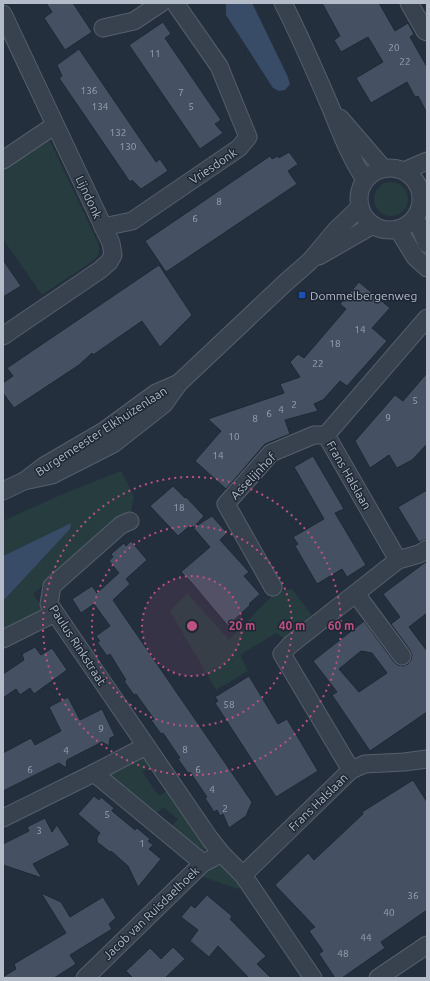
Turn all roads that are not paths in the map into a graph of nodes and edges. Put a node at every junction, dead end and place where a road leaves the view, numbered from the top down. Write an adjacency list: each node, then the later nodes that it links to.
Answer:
1 (161, 3): 6 (street)
2 (175, 3): 19 (street, Vriesdonk)
3 (283, 3): 8 (street)
4 (409, 3): 7 (street)
5 (3, 14): 9 (street, Lijndonk)
6 (103, 28)
7 (427, 32)
8 (330, 106): 12 (street); 14 (street)
9 (55, 124): 10 (street); 19 (street, Lijndonk)
10 (3, 160)
11 (427, 161): 13 (street)
12 (383, 168): 13 (street); 14 (street)
13 (404, 171): 15 (street)
14 (365, 180): 16 (street)
15 (424, 191): 17 (street)
16 (360, 207): 18 (street); 22 (street, Burgemeester Elkhuizenlaan)
17 (415, 218): 20 (street); 21 (street)
18 (373, 225): 20 (street); 22 (street, Burgemeester Elkhuizenlaan)
19 (103, 227): 25 (street, Lijndonk)
20 (398, 229): 23 (street)
21 (427, 244)
22 (310, 261): 27 (street, Burgemeester Elkhuizenlaan)
23 (427, 268)
24 (427, 318): 26 (street, Frans Halslaan)
25 (3, 336)
26 (326, 435): 30 (street, Frans Halslaan); 31 (street, Asselijnhof)
27 (3, 491)
28 (130, 521): 33 (street, Paulus Rinkstraat)
29 (427, 549): 30 (street)
30 (398, 560): 32 (street, Frans Halslaan)
31 (273, 587)
32 (356, 594): 35 (street); 38 (street, Frans Halslaan)
33 (55, 613): 34 (street); 36 (street, Paulus Rinkstraat)
34 (3, 639)
35 (402, 656)
36 (146, 746): 39 (street); 41 (street, Paulus Rinkstraat)
37 (427, 759): 38 (street)
38 (351, 770): 43 (street, Frans Halslaan)
39 (94, 773): 40 (street); 42 (street)
40 (3, 818)
41 (222, 854): 42 (street, Jacob van Ruisdaelhoek); 43 (street, Paulus Rinkstraat)
42 (202, 863): 45 (street, Jacob van Ruisdaelhoek)
43 (243, 875): 46 (street)
44 (427, 945): 47 (street)
45 (85, 978)
46 (313, 978)
47 (378, 978)

